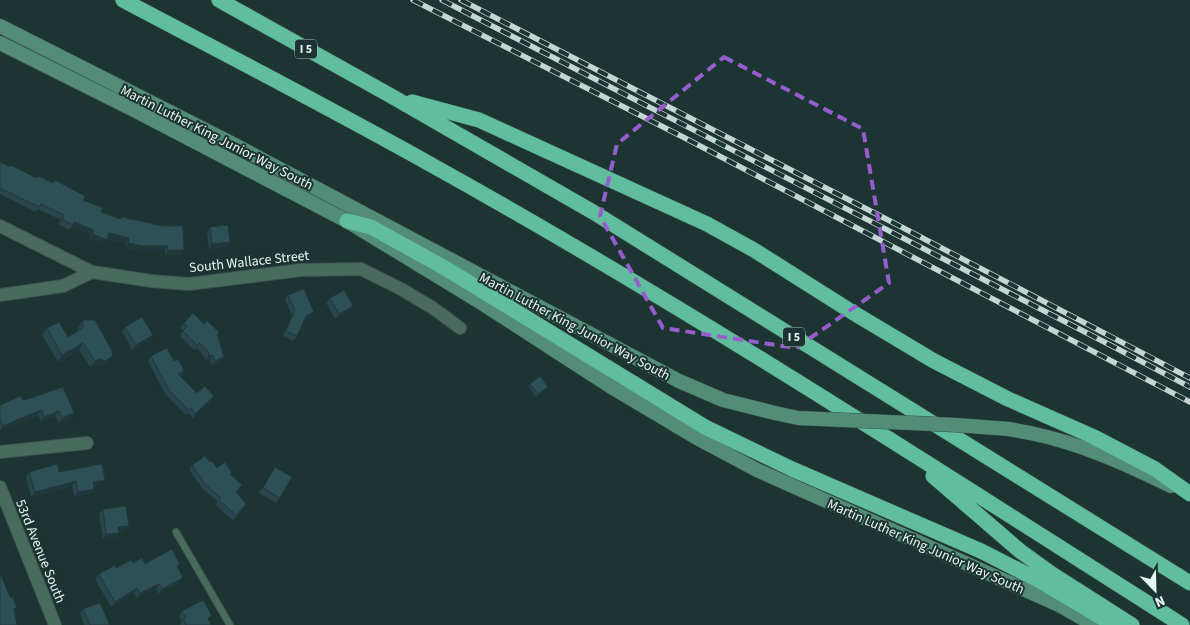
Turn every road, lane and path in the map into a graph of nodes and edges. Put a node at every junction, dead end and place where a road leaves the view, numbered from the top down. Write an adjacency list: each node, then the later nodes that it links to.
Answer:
1 (123, 0): 11 (highway)
2 (219, 0): 5 (highway, I 5)
3 (0, 26): 15 (main road, Martin Luther King Junior Way South, bridge)
4 (0, 43): 6 (main road, Martin Luther King Junior Way South)
5 (394, 97): 15 (highway); 17 (highway, I 5)
6 (347, 221): 20 (main road, Martin Luther King Junior Way South); 21 (highway)
7 (0, 226): 8 (street, South Wallace Street)
8 (92, 272): 9 (street); 10 (street, South Wallace Street)
9 (0, 295)
10 (460, 328)
11 (892, 441): 22 (highway); 23 (highway)
12 (86, 443): 13 (street)
13 (0, 452)
14 (0, 487): 18 (street, 53rd Avenue South)
15 (1190, 495)
16 (176, 532): 19 (lane)
17 (1190, 583)
18 (55, 625)
19 (230, 625)
20 (1094, 625)
21 (1114, 625)
22 (1132, 625)
23 (1182, 625)

